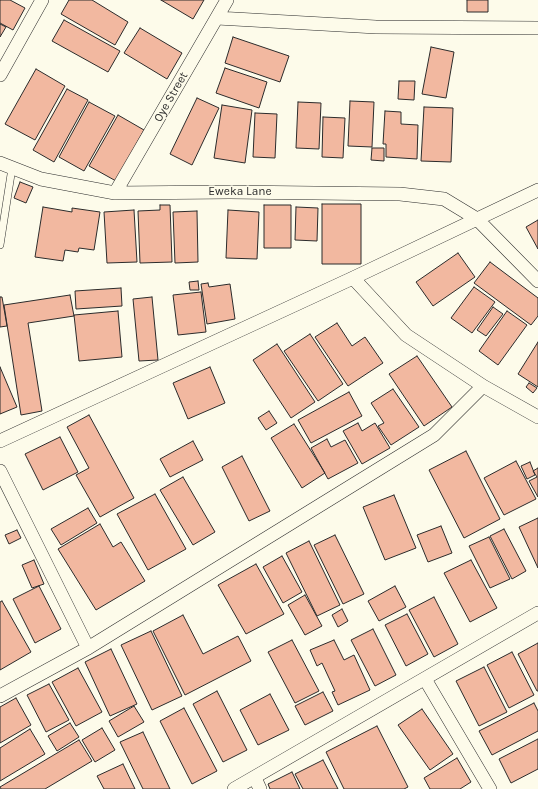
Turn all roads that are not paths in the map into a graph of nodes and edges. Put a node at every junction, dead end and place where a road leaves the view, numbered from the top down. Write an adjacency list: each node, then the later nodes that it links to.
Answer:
1 (42, 0): 5 (street)
2 (228, 0): 3 (street, Oye Street)
3 (217, 18): 4 (street); 8 (street, Oye Street)
4 (538, 28)
5 (0, 75)
6 (6, 166): 8 (street, Eweka Lane); 10 (lane)
7 (538, 190): 9 (street)
8 (115, 193): 9 (street, Eweka Lane)
9 (477, 219): 11 (street); 12 (street, Eweka Lane)
10 (0, 245)
11 (353, 278): 13 (street); 15 (street)
12 (538, 282)
13 (483, 386): 14 (street); 18 (street)
14 (538, 417)
15 (0, 441)
16 (0, 471): 18 (street)
17 (538, 613): 19 (street)
18 (88, 648): 20 (street)
19 (425, 679): 21 (street); 23 (street)
20 (0, 696)
21 (257, 783): 22 (street)
22 (234, 789)
23 (490, 789)

